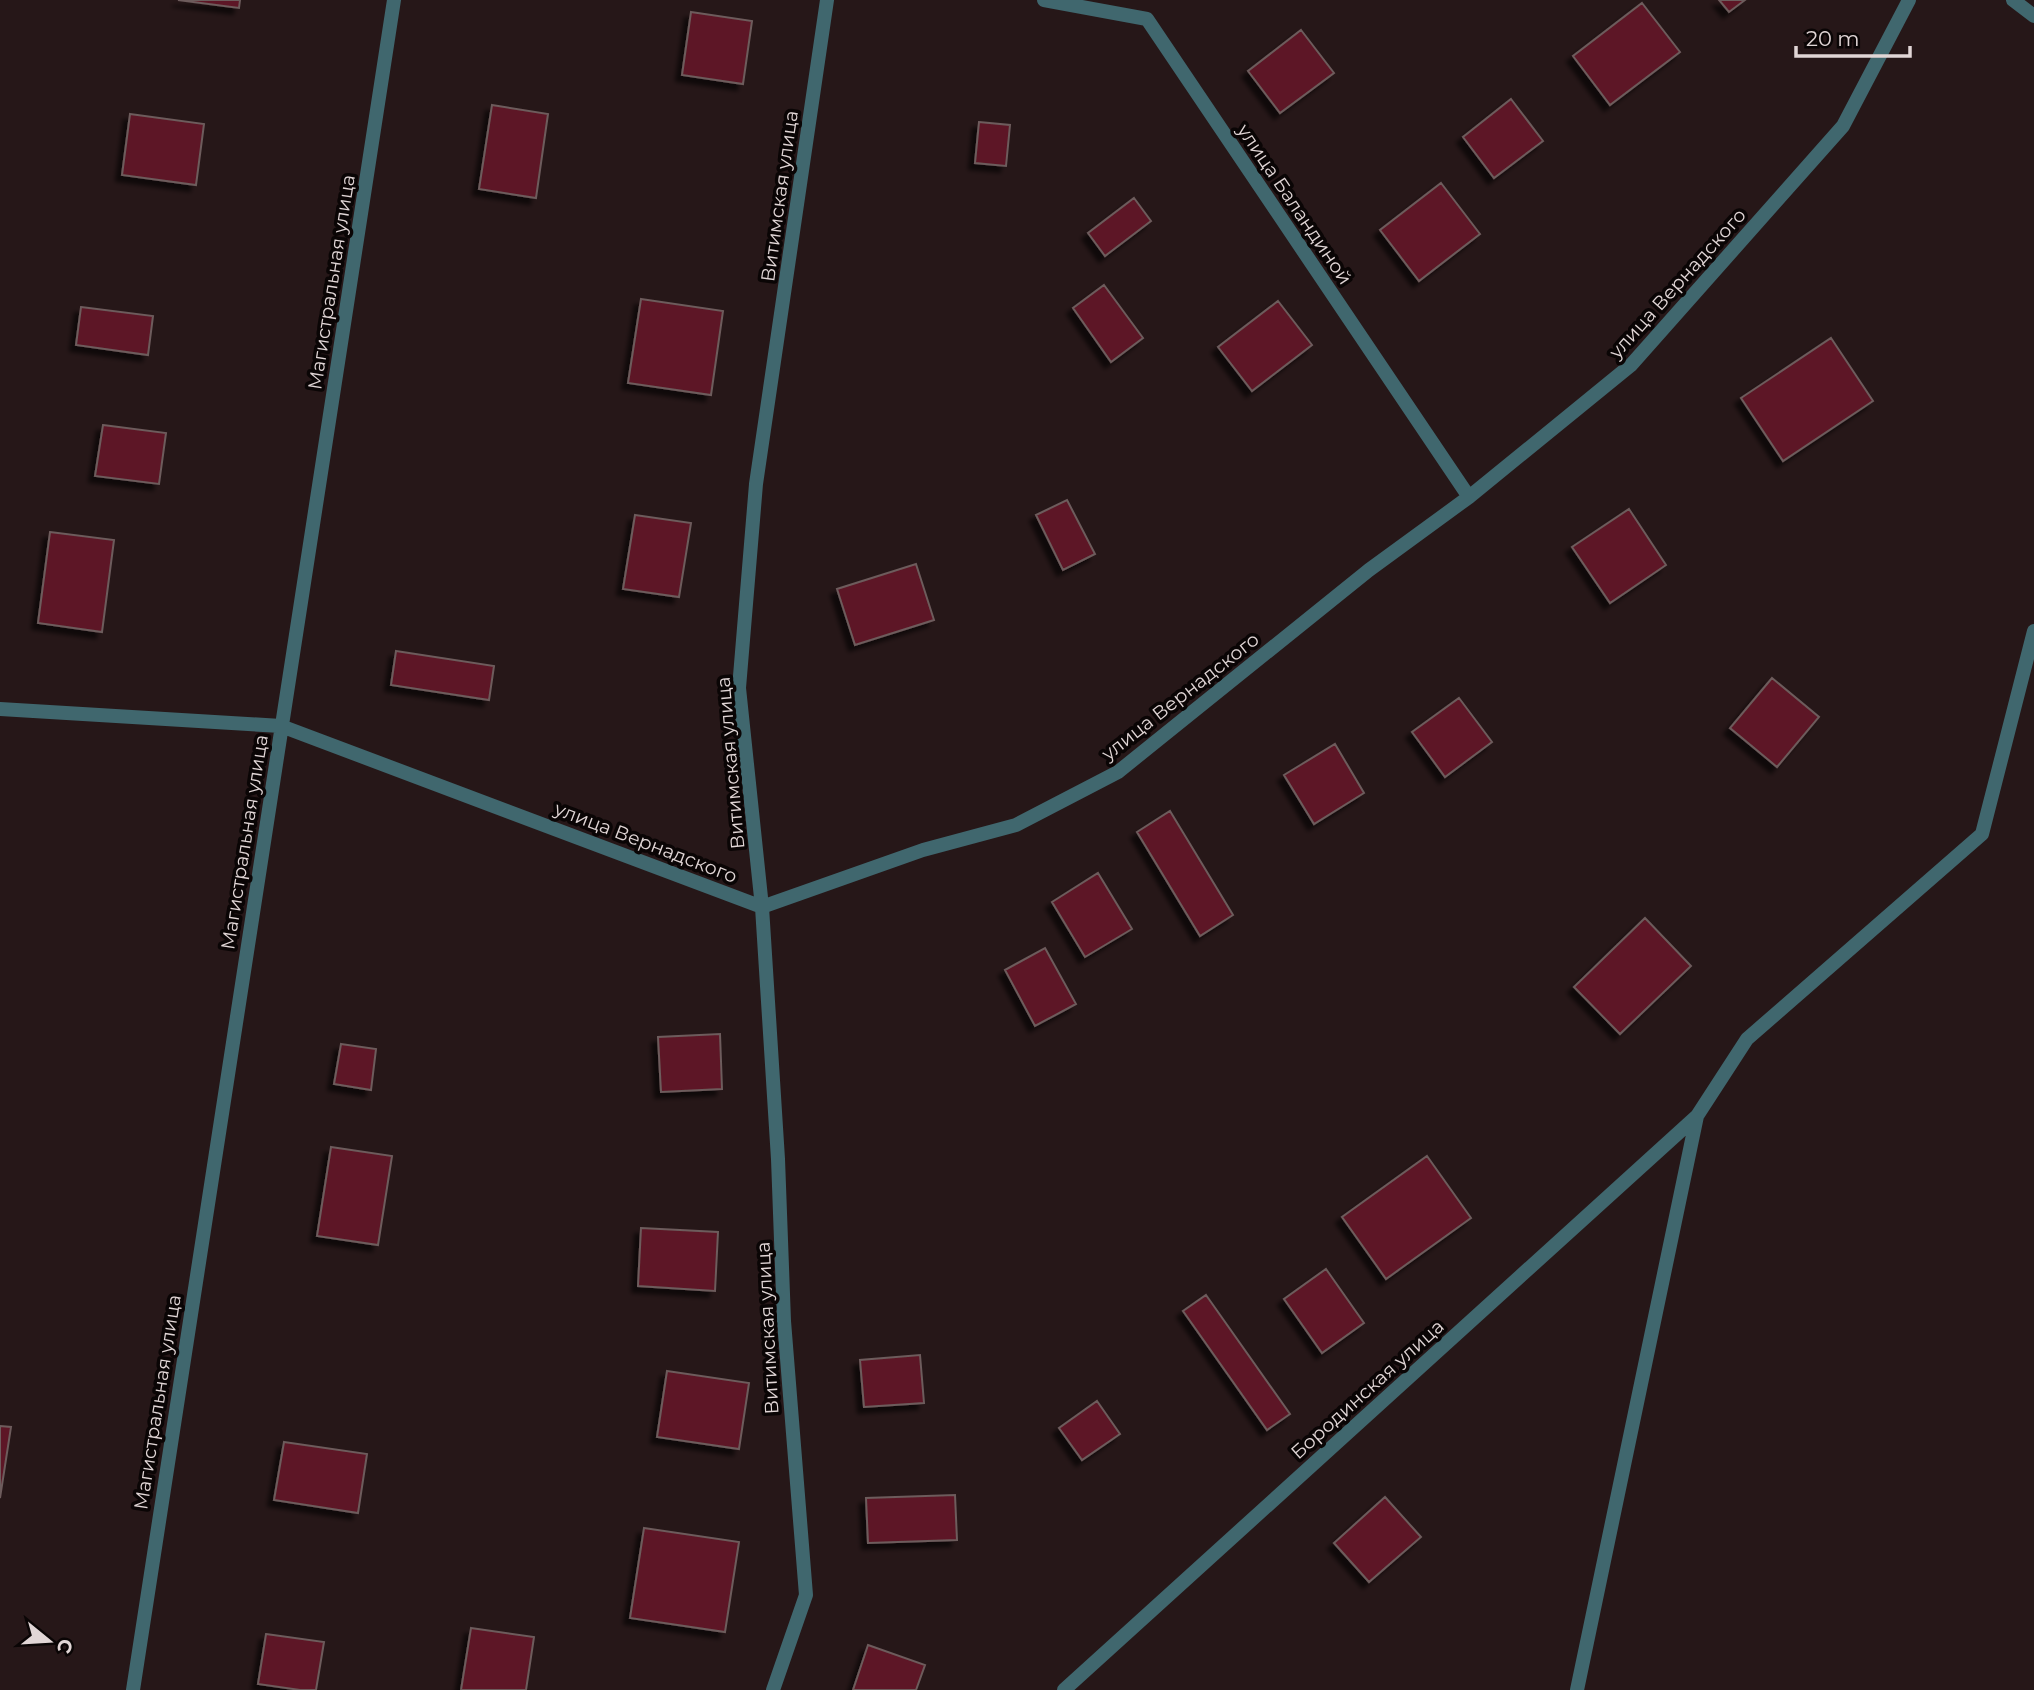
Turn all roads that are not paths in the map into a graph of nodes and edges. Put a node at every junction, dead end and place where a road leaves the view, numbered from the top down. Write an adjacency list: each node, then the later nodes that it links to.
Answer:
1 (394, 0): 10 (street, Магистральная улица)
2 (827, 0): 11 (street, Витимская улица)
3 (1044, 0): 7 (street, улица Баландиной)
4 (1909, 0): 7 (street, улица Вернадского)
5 (2013, 0): 6 (street)
6 (2034, 16)
7 (1469, 497): 11 (street, улица Вернадского)
8 (2034, 631): 12 (street)
9 (0, 709): 10 (street, улица Вернадского)
10 (281, 726): 11 (street, улица Вернадского); 13 (street, Магистральная улица)
11 (762, 907): 14 (street, Витимская улица)
12 (1697, 1116): 15 (street, Бородинская улица); 16 (street)
13 (133, 1690)
14 (773, 1690)
15 (1064, 1690)
16 (1577, 1690)

